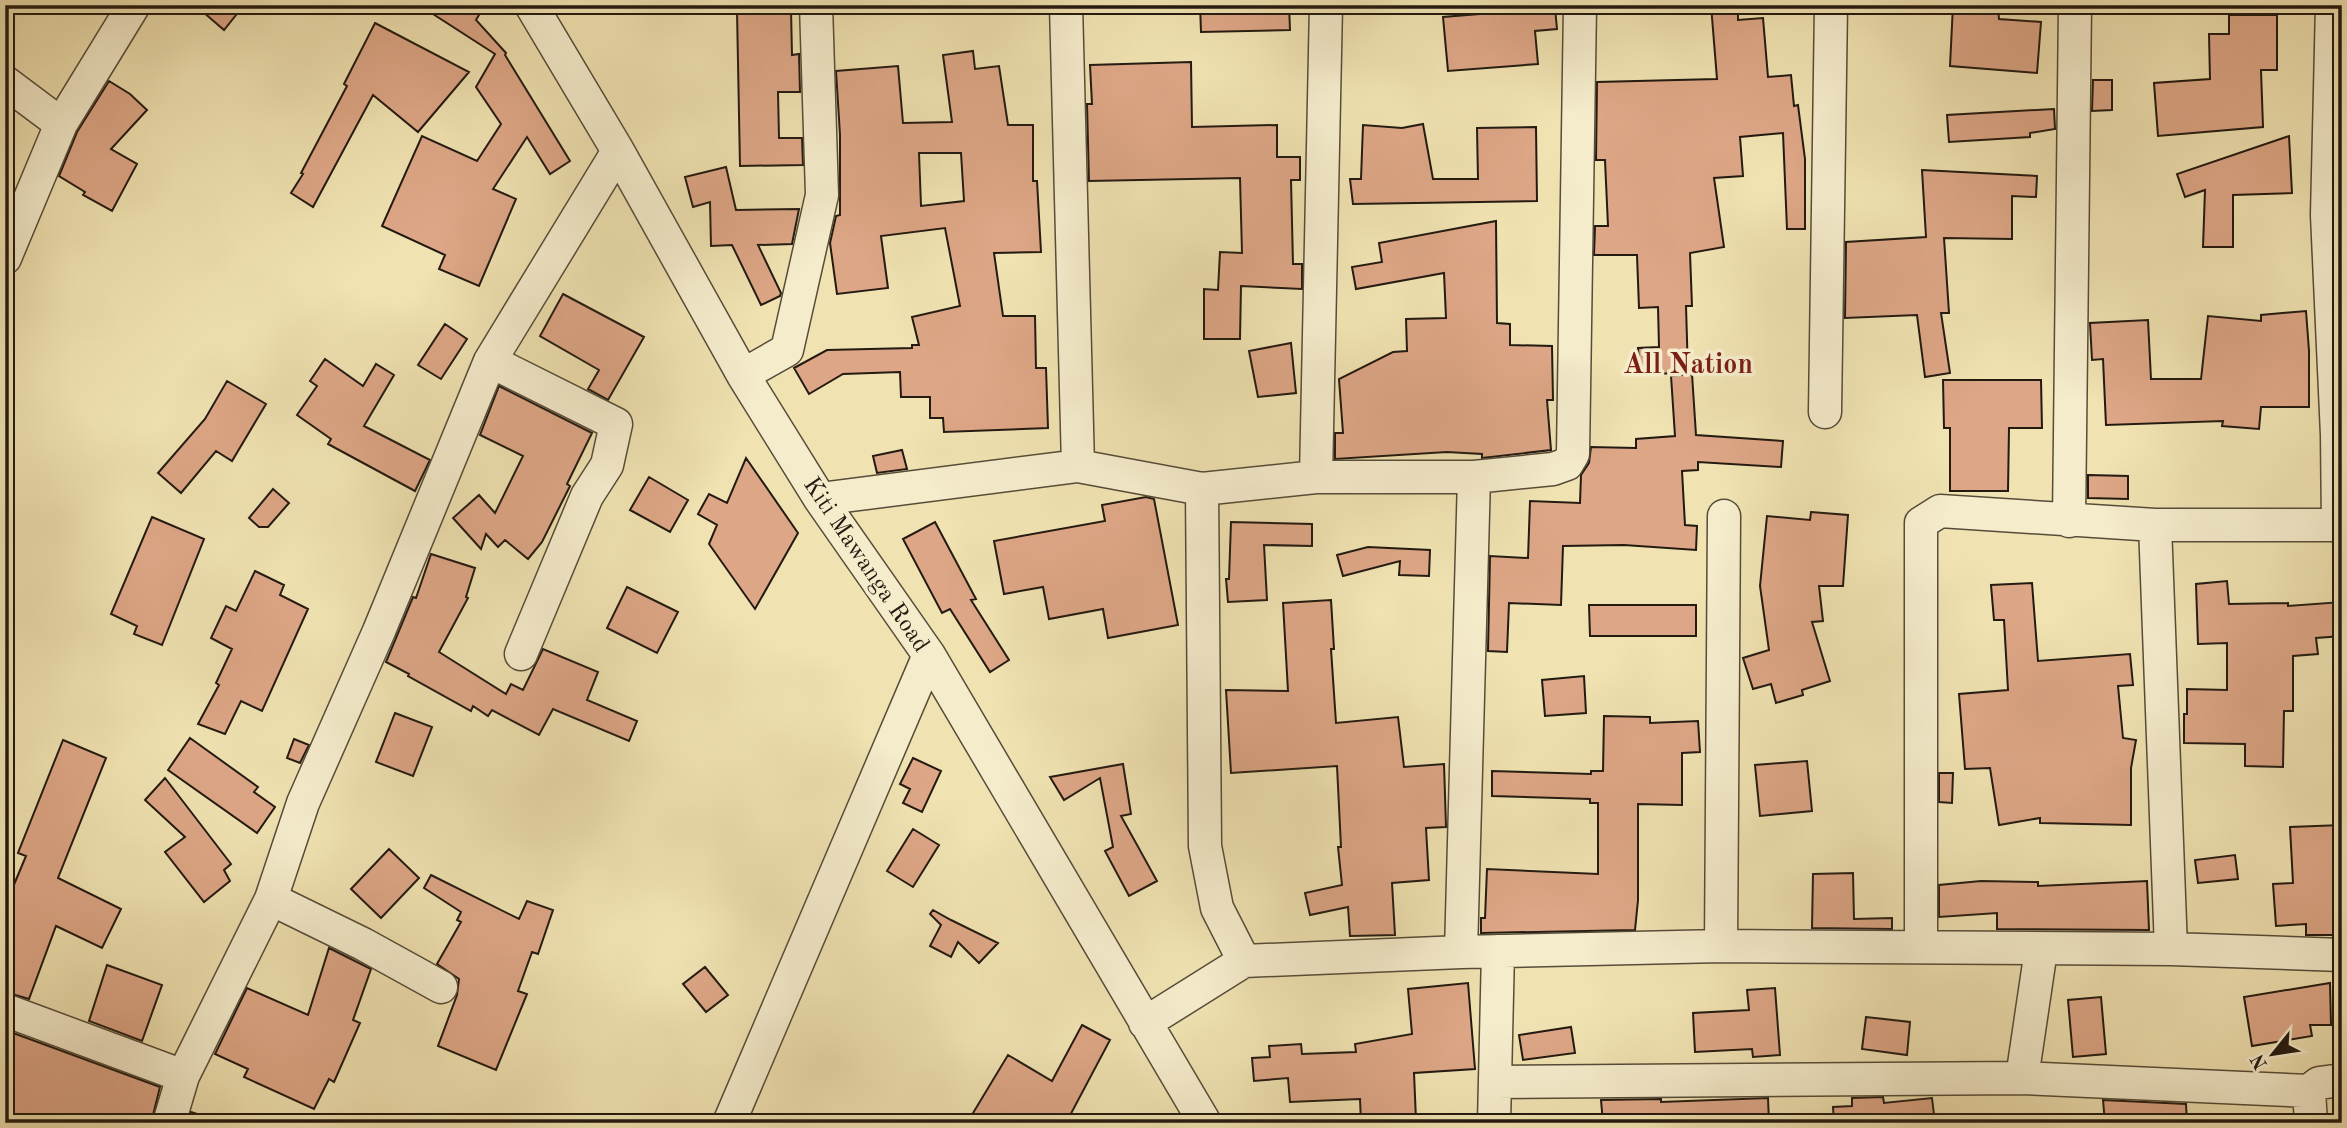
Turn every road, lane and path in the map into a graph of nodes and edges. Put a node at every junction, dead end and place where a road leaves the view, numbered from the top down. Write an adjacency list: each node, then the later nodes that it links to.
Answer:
1 (134, 5): 11 (street)
2 (531, 5): 12 (street, Kiti Mawanga Road)
3 (816, 5): 15 (street)
4 (1066, 5): 17 (street)
5 (1326, 5): 18 (street)
6 (1580, 5): 19 (street)
7 (1831, 5): 16 (street)
8 (2075, 5): 23 (street)
9 (2332, 5): 25 (street)
10 (5, 82): 11 (street)
11 (61, 124): 13 (street)
12 (618, 151): 14 (street); 15 (street, Kiti Mawanga Road)
13 (5, 258)
14 (490, 361): 26 (street); 28 (street)
15 (743, 375): 21 (street, Kiti Mawanga Road)
16 (1825, 412)
17 (1078, 466): 20 (street); 21 (street)
18 (1316, 477): 19 (street); 20 (street)
19 (1474, 477): 34 (street)
20 (1202, 489): 36 (street)
21 (820, 499): 27 (street, Kiti Mawanga Road)
22 (1724, 516): 29 (street)
23 (2068, 521): 24 (street); 30 (street)
24 (2155, 525): 25 (street); 31 (street)
25 (2340, 526)
26 (522, 654)
27 (929, 655): 39 (street, Kiti Mawanga Road); 46 (street)
28 (271, 899): 37 (street); 40 (street)
29 (1721, 946): 30 (street); 33 (street)
30 (1921, 947): 32 (street)
31 (2171, 949): 32 (street); 35 (street)
32 (2041, 950): 41 (street)
33 (1498, 951): 34 (street); 43 (street)
34 (1461, 952): 36 (street)
35 (2342, 954)
36 (1244, 961): 39 (street)
37 (440, 987)
38 (5, 1010): 40 (street)
39 (1145, 1023): 47 (street, Kiti Mawanga Road)
40 (183, 1076): 45 (street)
41 (2022, 1077): 43 (street); 44 (street)
42 (2342, 1080): 44 (street)
43 (1496, 1082): 48 (street)
44 (2309, 1091): 49 (street)
45 (169, 1123)
46 (729, 1123)
47 (1205, 1123)
48 (1494, 1123)
49 (2311, 1123)

